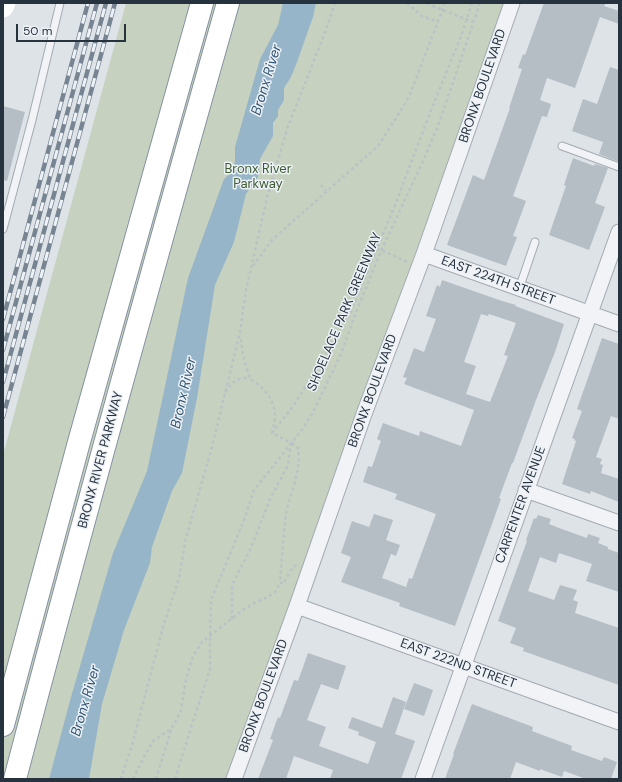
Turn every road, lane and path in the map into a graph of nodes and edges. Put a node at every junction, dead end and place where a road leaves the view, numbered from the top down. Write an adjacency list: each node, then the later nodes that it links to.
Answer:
1 (5, 3): 12 (main road)
2 (60, 3): 21 (lane)
3 (202, 3): 45 (highway, BRONX RIVER PARKWAY)
4 (228, 3): 47 (highway, BRONX RIVER PARKWAY)
5 (335, 3): 27 (path)
6 (407, 3): 15 (path)
7 (427, 3): 13 (path)
8 (445, 3): 13 (path)
9 (472, 3): 14 (path)
10 (480, 3): 16 (path, SHOELACE PARK GREENWAY)
11 (512, 3): 26 (street, BRONX BOULEVARD)
12 (3, 7)
13 (442, 10): 14 (path); 15 (path)
14 (467, 20): 16 (path); 24 (path)
15 (438, 22): 20 (path)
16 (473, 22): 25 (path, SHOELACE PARK GREENWAY)
17 (562, 146): 18 (lane)
18 (619, 167)
19 (322, 185): 20 (path)
20 (326, 191): 27 (path)
21 (3, 229)
22 (619, 232): 29 (street, CARPENTER AVENUE)
23 (535, 242): 28 (lane)
24 (376, 248): 25 (path); 34 (path)
25 (381, 250): 26 (path, EAST 224TH STREET); 35 (path, SHOELACE PARK GREENWAY)
26 (424, 254): 28 (street, EAST 224TH STREET); 38 (street, BRONX BOULEVARD)
27 (251, 268): 31 (path)
28 (519, 289): 29 (street, EAST 224TH STREET)
29 (589, 314): 30 (street, EAST 224TH STREET); 36 (street, CARPENTER AVENUE)
30 (619, 324)
31 (240, 332): 32 (path); 33 (path)
32 (250, 378): 33 (path); 34 (path)
33 (224, 393): 48 (path)
34 (272, 433): 35 (path)
35 (291, 443): 39 (path); 41 (path); 42 (path, SHOELACE PARK GREENWAY)
36 (526, 490): 37 (street); 43 (street, CARPENTER AVENUE)
37 (619, 523)
38 (308, 575): 39 (path); 40 (street, BRONX BOULEVARD)
39 (280, 582): 41 (path)
40 (297, 606): 43 (street, EAST 222ND STREET); 52 (street, BRONX BOULEVARD)
41 (232, 619): 42 (path)
42 (210, 635): 46 (path); 51 (path, SHOELACE PARK GREENWAY)
43 (464, 665): 44 (street, EAST 222ND STREET); 53 (street, CARPENTER AVENUE)
44 (619, 722)
45 (3, 725)
46 (171, 729): 49 (path); 50 (path)
47 (16, 779)
48 (121, 779)
49 (133, 779)
50 (156, 779)
51 (176, 779)
52 (234, 779)
53 (423, 779)

